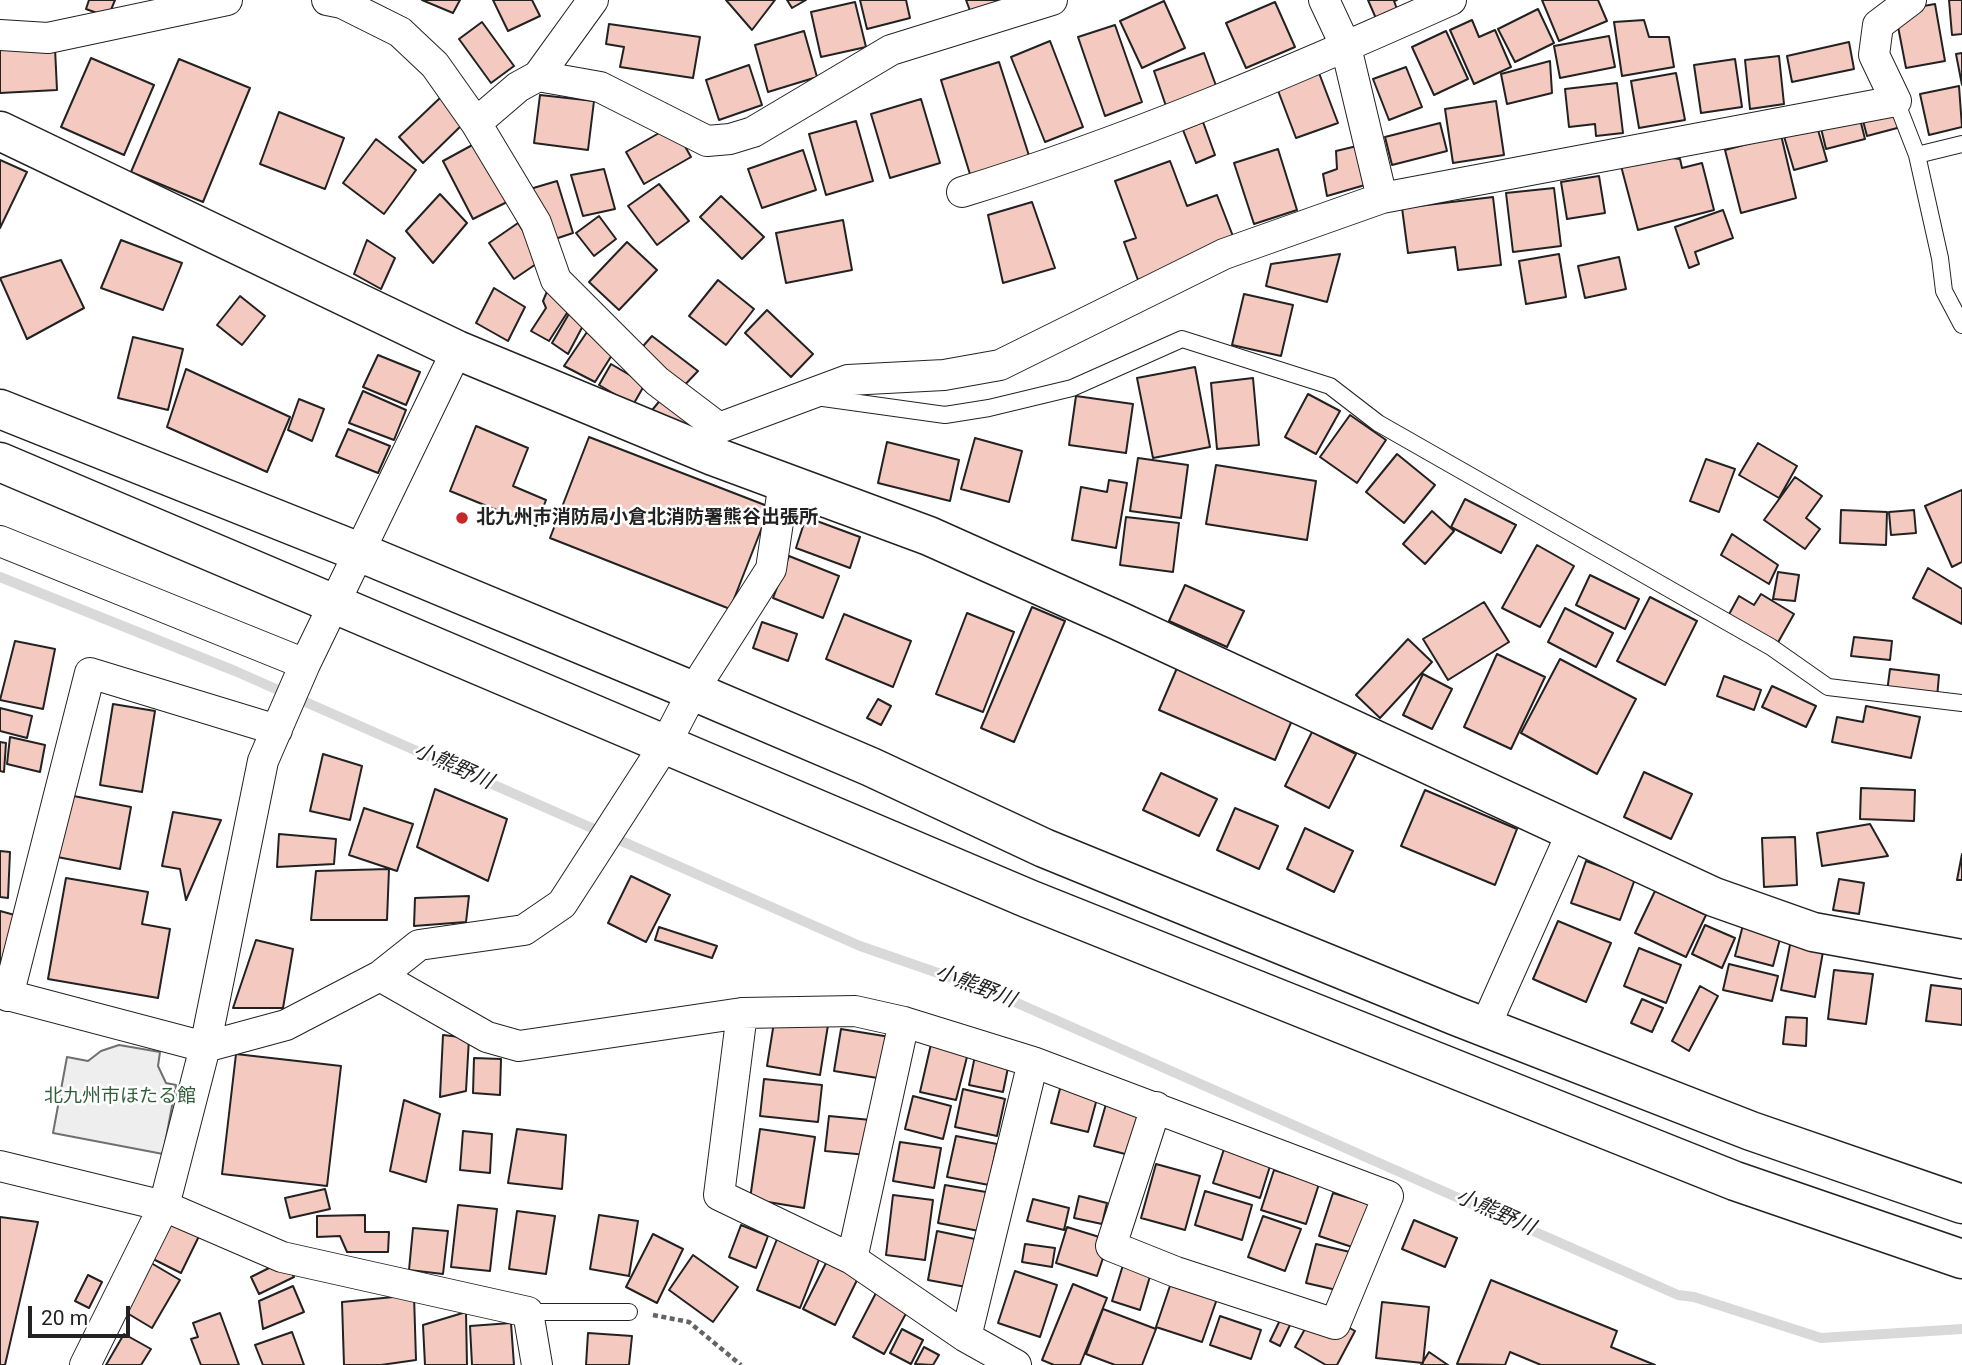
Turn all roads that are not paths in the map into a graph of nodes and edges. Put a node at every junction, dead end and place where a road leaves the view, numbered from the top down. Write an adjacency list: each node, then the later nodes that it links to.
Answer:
1 (227, 0): 8 (street)
2 (327, 0): 12 (street)
3 (593, 0): 10 (street)
4 (1052, 0): 10 (street)
5 (1324, 0): 9 (street)
6 (1451, 0): 9 (street)
7 (1911, 0): 11 (street)
8 (0, 35)
9 (1346, 47): 16 (street); 17 (street)
10 (538, 76): 12 (street)
11 (1896, 101): 15 (lane); 17 (street)
12 (476, 122): 22 (street)
13 (0, 131): 19 (street)
14 (1962, 144): 15 (lane)
15 (1917, 155): 18 (lane)
16 (962, 192)
17 (1382, 198): 20 (street)
18 (1962, 325)
19 (457, 350): 22 (street); 26 (street)
20 (810, 396): 22 (street); 30 (lane)
21 (0, 409): 26 (street)
22 (716, 442): 24 (street)
23 (0, 462): 27 (street)
24 (784, 482): 29 (street); 33 (street)
25 (0, 541): 28 (street)
26 (359, 552): 27 (street); 29 (street)
27 (335, 603): 28 (street); 32 (street)
28 (305, 664): 31 (street)
29 (693, 691): 32 (street); 39 (street)
30 (1962, 703)
31 (277, 730): 36 (street); 40 (street)
32 (666, 743): 35 (street); 47 (street)
33 (1572, 832): 34 (street); 39 (street)
34 (1962, 959)
35 (380, 976): 37 (street); 40 (street)
36 (4, 995): 40 (street)
37 (742, 1013): 38 (street); 46 (street)
38 (904, 1022): 41 (street); 46 (street)
39 (1485, 1027): 44 (street)
40 (205, 1047): 45 (street)
41 (1033, 1062): 42 (street); 50 (street)
42 (1156, 1107): 42 (street)
43 (0, 1166): 45 (street)
44 (1962, 1204)
45 (164, 1206): 48 (street); 51 (street)
46 (852, 1259): 50 (street)
47 (1962, 1259)
48 (528, 1312): 49 (lane); 52 (street)
49 (629, 1312)
50 (966, 1337): 53 (street)
51 (85, 1365)
52 (537, 1365)
53 (1016, 1365)

